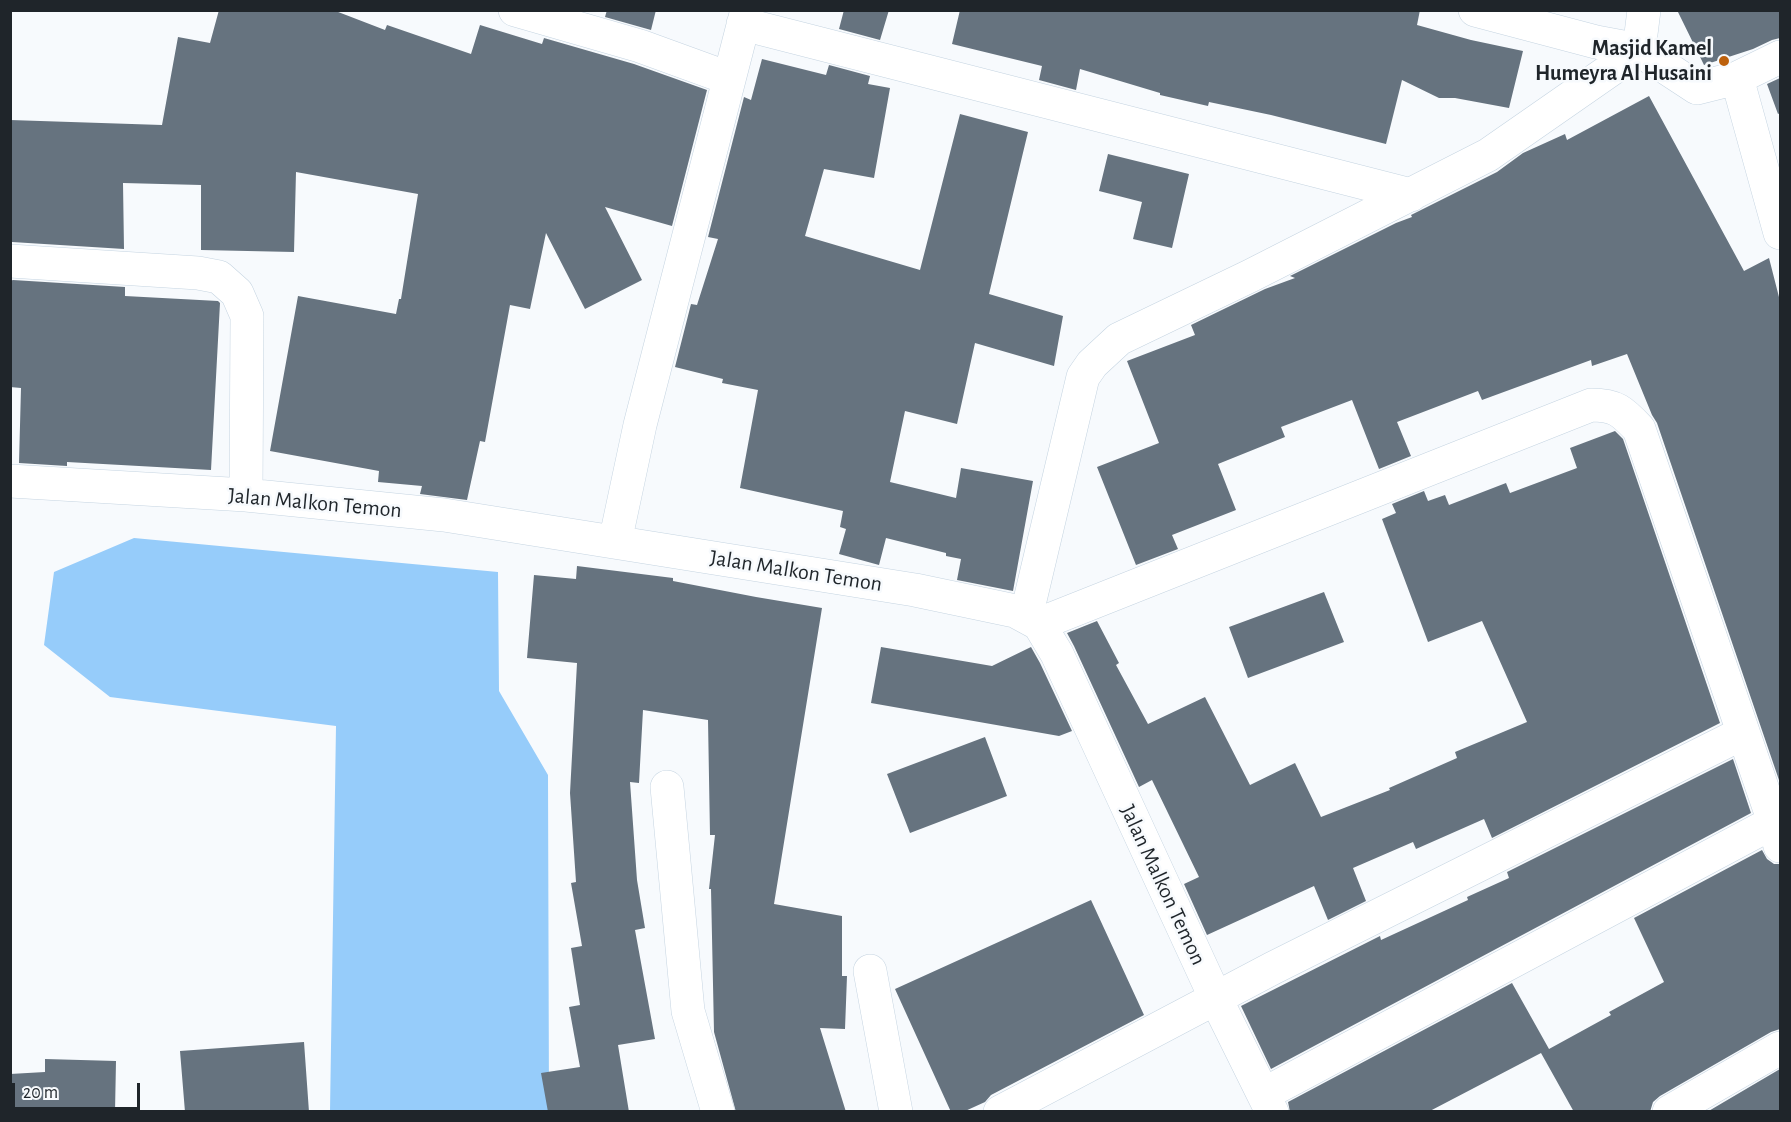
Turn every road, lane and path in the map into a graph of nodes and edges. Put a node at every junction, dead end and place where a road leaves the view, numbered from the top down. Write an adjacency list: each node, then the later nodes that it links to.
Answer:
1 (515, 10): 7 (street)
2 (1475, 10): 5 (street)
3 (1644, 10): 5 (street)
4 (745, 17): 7 (street); 9 (street)
5 (1639, 50): 8 (street); 9 (street)
6 (1780, 57): 8 (street)
7 (728, 78): 14 (street)
8 (1737, 78): 10 (street)
9 (1411, 195): 15 (street)
10 (1780, 233)
11 (10, 261): 13 (street)
12 (10, 482): 13 (street, Jalan Malkon Temon)
13 (246, 495): 14 (street, Jalan Malkon Temon)
14 (615, 542): 15 (street, Jalan Malkon Temon)
15 (1033, 621): 16 (street); 20 (street, Jalan Malkon Temon)
16 (1743, 733): 18 (street); 20 (street)
17 (667, 787): 23 (street)
18 (1777, 834): 22 (street)
19 (870, 971): 24 (street)
20 (1216, 999): 22 (street, Jalan Malkon Temon); 25 (street)
21 (1780, 1048): 26 (street)
22 (1268, 1103)
23 (718, 1112)
24 (896, 1112)
25 (1000, 1112)
26 (1669, 1112)

